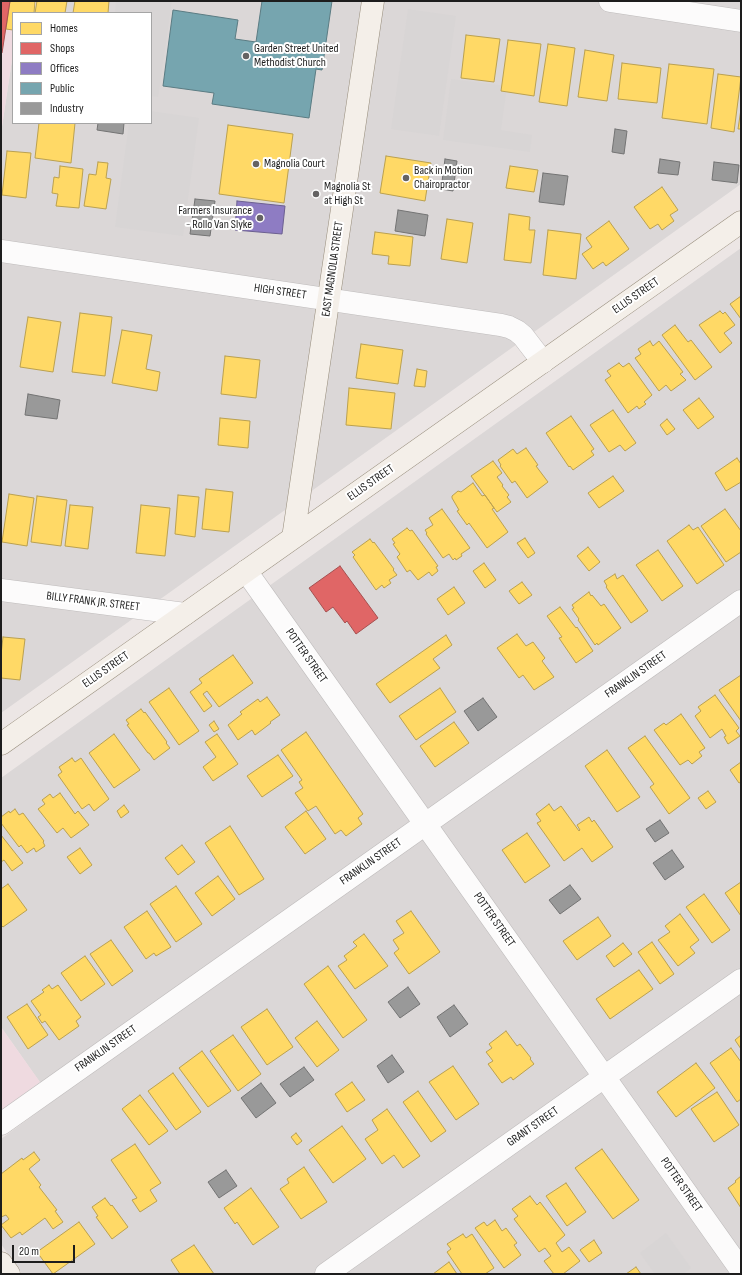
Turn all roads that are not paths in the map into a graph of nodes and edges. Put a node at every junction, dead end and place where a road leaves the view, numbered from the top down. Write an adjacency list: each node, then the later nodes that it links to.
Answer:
1 (373, 1): 6 (street, EAST MAGNOLIA STREET)
2 (610, 1): 3 (street)
3 (741, 21)
4 (741, 222): 7 (street, ELLIS STREET)
5 (1, 250): 6 (street, HIGH STREET)
6 (329, 299): 7 (street, HIGH STREET); 8 (street, EAST MAGNOLIA STREET)
7 (543, 362): 8 (street, ELLIS STREET)
8 (293, 538): 9 (street, ELLIS STREET)
9 (246, 571): 12 (street, ELLIS STREET); 14 (street, POTTER STREET)
10 (1, 590): 12 (street, BILLY FRANK JR. STREET)
11 (741, 601): 14 (street, FRANKLIN STREET)
12 (185, 614): 13 (street, ELLIS STREET)
13 (1, 744)
14 (425, 824): 16 (street, POTTER STREET); 17 (street, FRANKLIN STREET)
15 (741, 980): 16 (street, GRANT STREET)
16 (605, 1077): 19 (street, POTTER STREET); 21 (street, GRANT STREET)
17 (1, 1124)
18 (1, 1263): 20 (street)
19 (741, 1270)
20 (9, 1274)
21 (326, 1274)

